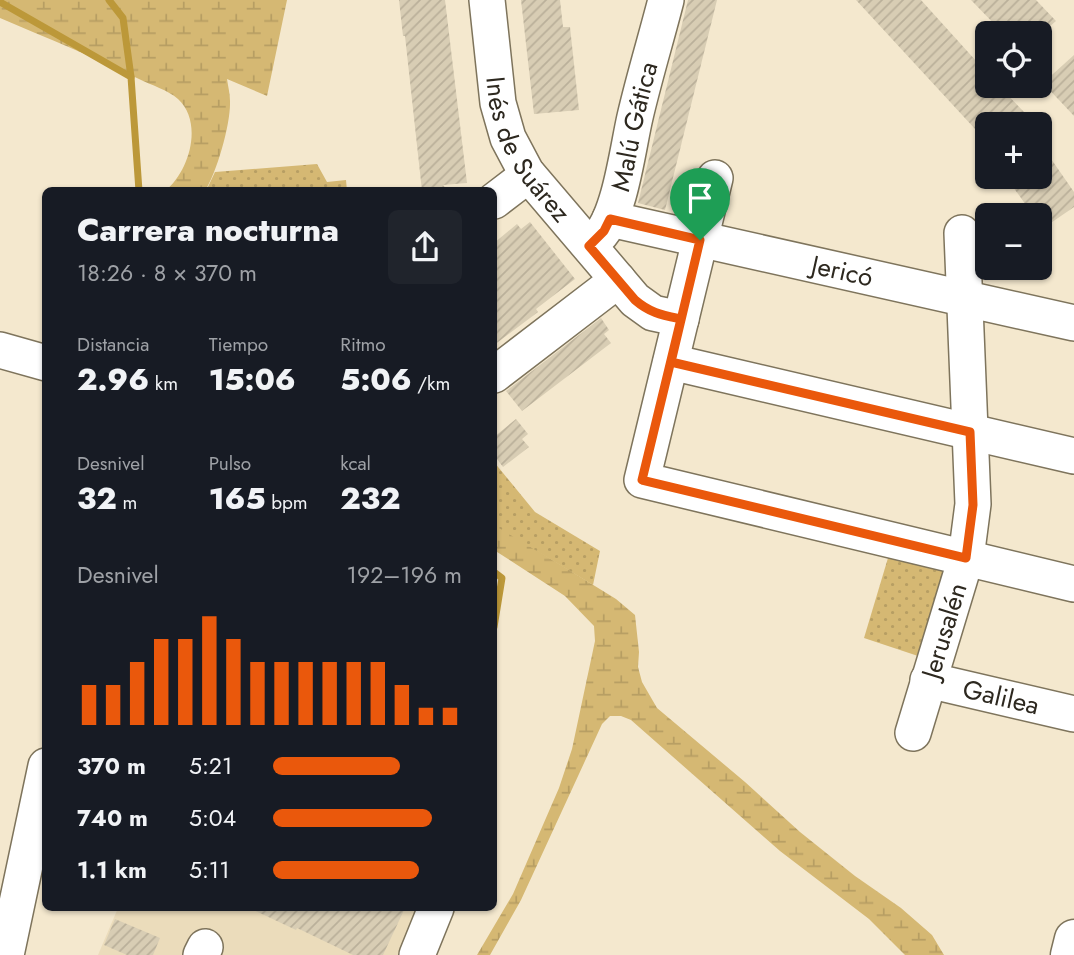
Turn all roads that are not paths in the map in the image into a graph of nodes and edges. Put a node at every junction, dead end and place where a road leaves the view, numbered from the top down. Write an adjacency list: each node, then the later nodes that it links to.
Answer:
1 (487, 0): 3 (street, Inés de Suárez)
2 (666, 0): 6 (street, Malú Gática)
3 (528, 175): 5 (street); 9 (street, Inés de Suárez)
4 (715, 178): 8 (street)
5 (497, 199)
6 (610, 219): 8 (street, Jericó); 9 (street, Malú Gática)
7 (962, 233): 11 (street, Jerusalén)
8 (700, 240): 11 (street, Jericó); 12 (street)
9 (589, 246): 10 (street, Inés de Suárez)
10 (618, 280): 12 (street, Inés de Suárez); 17 (street)
11 (965, 298): 13 (street, Jericó); 18 (street, Jerusalén)
12 (681, 319): 16 (street)
13 (1074, 323)
14 (0, 350): 15 (street)
15 (42, 362)
16 (671, 362): 18 (street); 20 (street)
17 (497, 373)
18 (970, 432): 19 (street); 20 (street, Jerusalén)
19 (1074, 456)
20 (966, 558): 21 (street); 22 (street, Jerusalén)
21 (1074, 584)
22 (928, 681): 23 (street, Galilea); 24 (street, Jerusalén)
23 (1074, 714)
24 (913, 733)
25 (42, 785): 28 (street)
26 (435, 911): 29 (street)
27 (1074, 939): 30 (main road)
28 (6, 955)
29 (417, 955)
30 (1070, 955)

